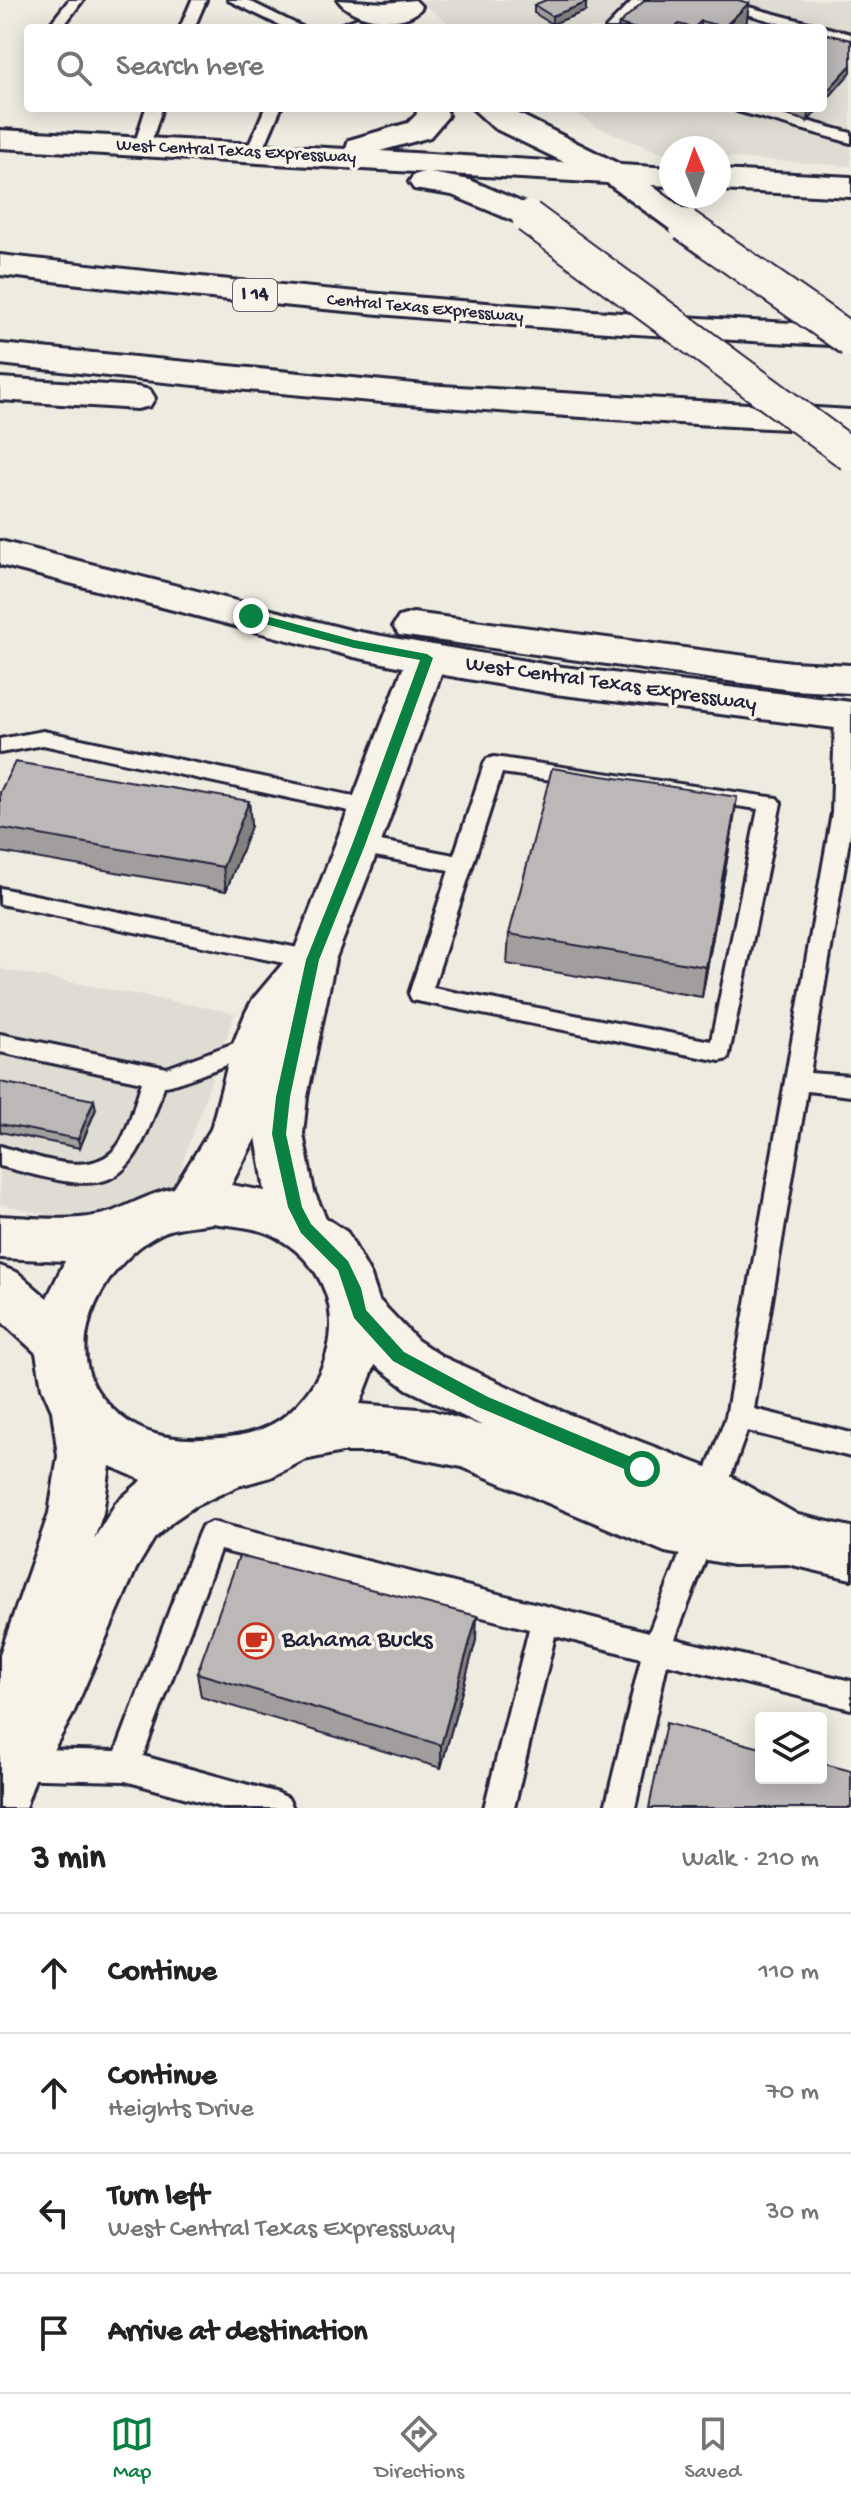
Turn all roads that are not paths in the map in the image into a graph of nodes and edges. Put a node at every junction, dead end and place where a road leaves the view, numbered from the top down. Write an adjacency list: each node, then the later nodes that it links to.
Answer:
1 (76, 0): 9 (lane)
2 (199, 0): 10 (lane)
3 (235, 0): 11 (lane)
4 (323, 0): 8 (main road)
5 (641, 0): 12 (lane)
6 (705, 0): 13 (lane)
7 (414, 7): 8 (main road)
8 (354, 19)
9 (57, 24)
10 (189, 24)
11 (288, 24)
12 (617, 24)
13 (792, 24)
14 (827, 32): 15 (lane)
15 (851, 38)
16 (153, 112): 24 (lane)
17 (271, 112): 25 (lane)
18 (432, 112): 26 (main road)
19 (493, 112): 27 (main road)
20 (757, 112): 22 (lane)
21 (562, 116): 27 (main road)
22 (851, 138)
23 (0, 141): 24 (main road, West Central Texas Expressway); 37 (main road, bridge)
24 (142, 146): 25 (main road, West Central Texas Expressway)
25 (254, 152): 26 (main road, West Central Texas Expressway)
26 (296, 155): 27 (main road, West Central Texas Expressway)
27 (615, 174): 28 (main road, West Central Texas Expressway); 32 (main road, bridge)
28 (659, 176)
29 (731, 181): 30 (main road)
30 (851, 187)
31 (0, 265): 32 (main road, Central Texas Expressway / I 14)
32 (851, 339)
33 (0, 354): 35 (main road)
34 (0, 389): 35 (main road)
35 (445, 398): 36 (main road)
36 (851, 421)
37 (851, 455)
38 (0, 553): 39 (main road, West Central Texas Expressway)
39 (173, 597): 40 (main road, West Central Texas Expressway); 41 (main road)
40 (427, 658): 41 (main road, West Central Texas Expressway); 43 (main road)
41 (849, 704): 44 (lane)
42 (0, 746): 43 (lane)
43 (365, 827): 45 (lane); 47 (main road)
44 (843, 854): 51 (lane)
45 (462, 864): 45 (lane)
46 (0, 896): 47 (lane)
47 (313, 960): 49 (main road); 55 (main road)
48 (0, 1043): 50 (lane)
49 (256, 1044): 50 (lane); 54 (main road)
50 (162, 1077): 53 (lane)
51 (797, 1081): 52 (lane); 62 (lane)
52 (851, 1086)
53 (0, 1156)
54 (189, 1206): 55 (main road); 56 (main road)
55 (306, 1228): 59 (main road)
56 (124, 1231): 57 (main road); 60 (main road)
57 (0, 1237)
58 (0, 1288): 60 (main road)
59 (359, 1313): 63 (main road); 66 (main road)
60 (61, 1343): 61 (main road)
61 (78, 1406): 65 (main road); 72 (main road)
62 (739, 1417): 64 (lane); 66 (lane)
63 (302, 1436): 65 (main road); 66 (main road)
64 (851, 1445)
65 (231, 1462): 72 (main road)
66 (706, 1514): 67 (main road); 69 (lane)
67 (851, 1553)
68 (545, 1619): 69 (lane); 71 (lane); 74 (lane)
69 (657, 1648): 70 (lane); 75 (lane)
70 (851, 1695)
71 (125, 1766): 72 (lane); 73 (lane)
72 (4, 1775)
73 (278, 1808)
74 (499, 1808)
75 (620, 1808)

